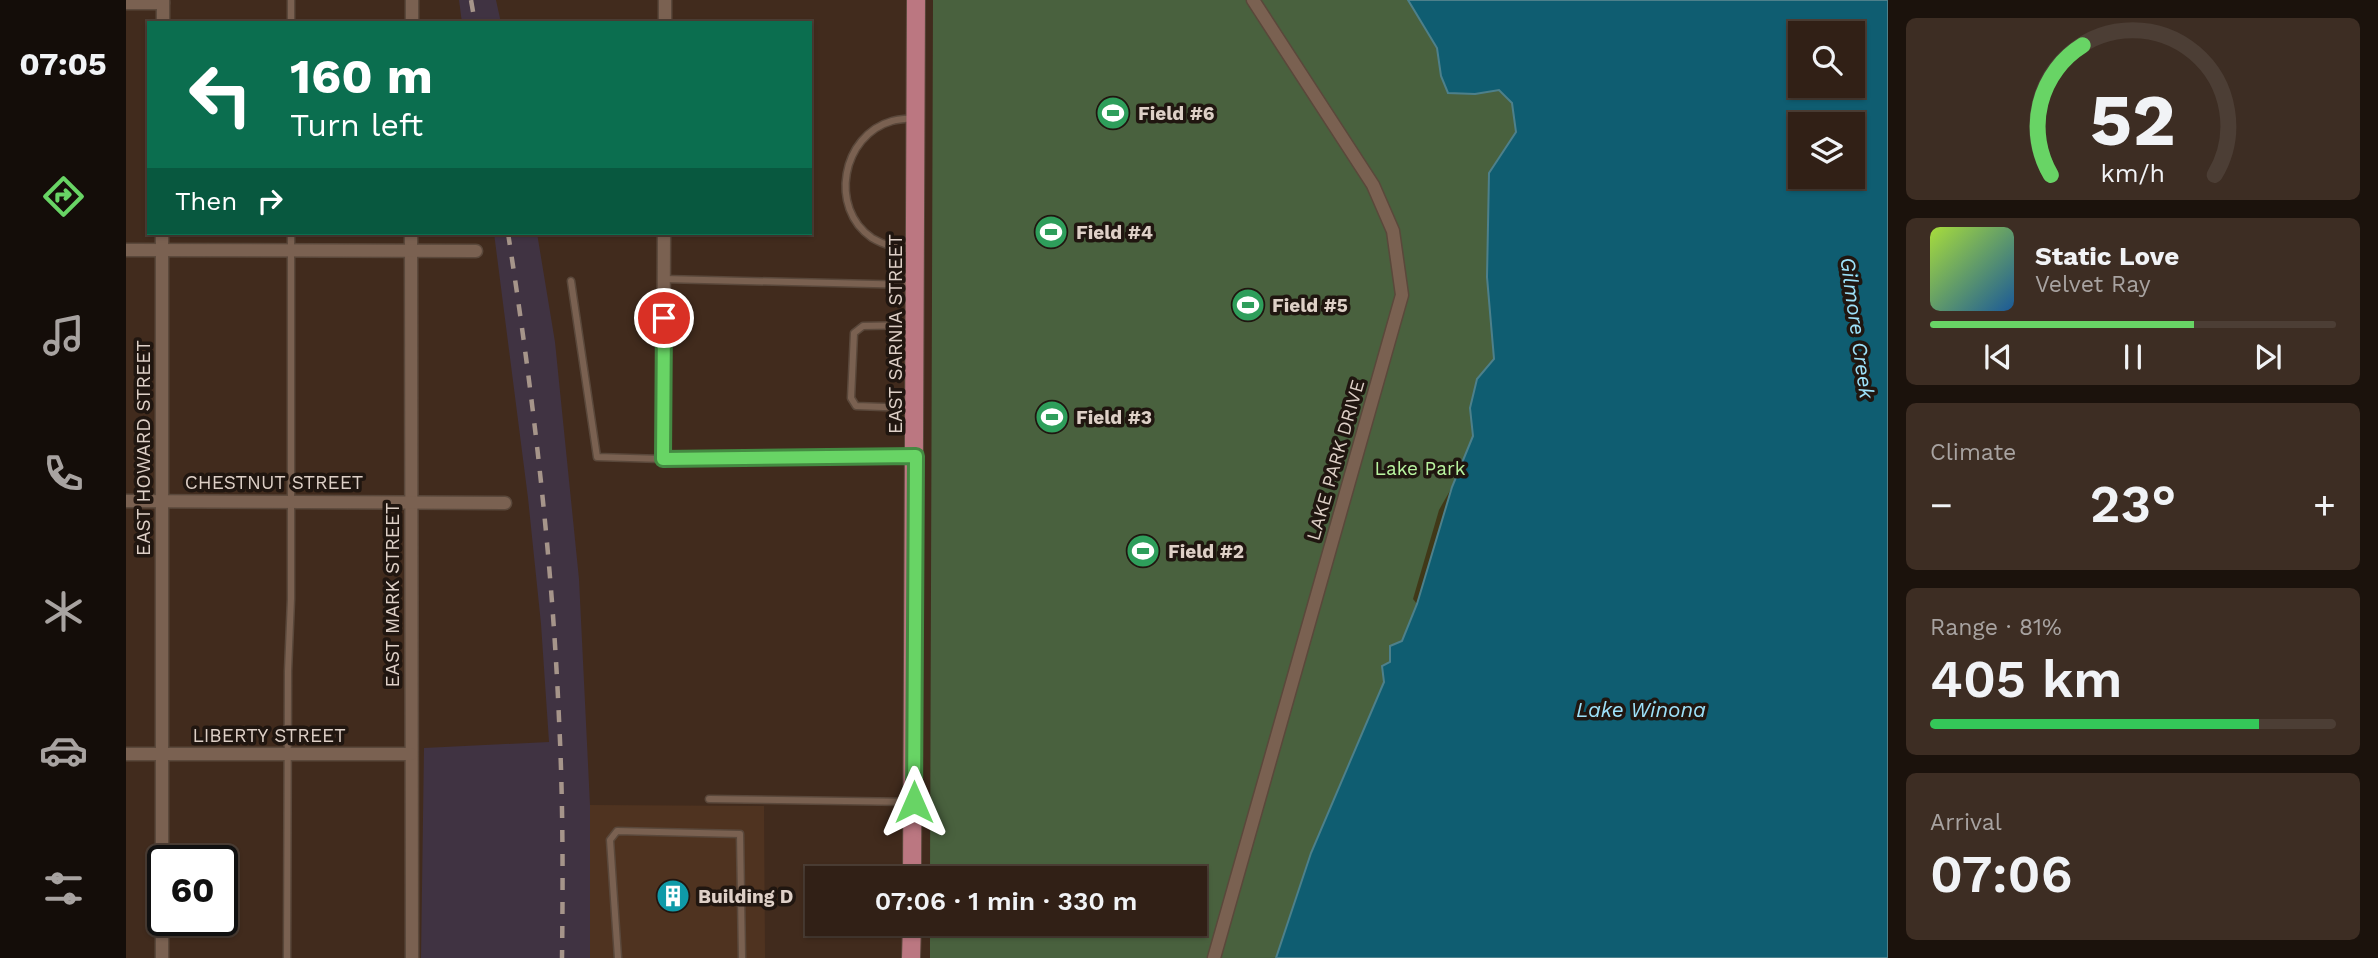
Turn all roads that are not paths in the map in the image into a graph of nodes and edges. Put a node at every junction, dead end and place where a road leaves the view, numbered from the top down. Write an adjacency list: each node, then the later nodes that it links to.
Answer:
1 (291, 0): 9 (lane)
2 (412, 0): 10 (street)
3 (665, 0): 11 (street)
4 (916, 0): 12 (main road, EAST SARNIA STREET)
5 (1253, 0): 49 (street, LAKE PARK DRIVE)
6 (163, 1): 7 (street); 8 (street)
7 (126, 3)
8 (163, 21)
9 (291, 21)
10 (412, 21)
11 (665, 21)
12 (916, 118): 19 (main road, EAST SARNIA STREET); 19 (lane)
13 (162, 235): 20 (street, EAST HOWARD STREET)
14 (291, 235): 18 (lane)
15 (411, 235): 21 (street, EAST MARK STREET)
16 (664, 235): 23 (street)
17 (126, 250): 20 (street)
18 (291, 250): 20 (street); 21 (street); 32 (lane)
19 (916, 250): 25 (main road, EAST SARNIA STREET)
20 (162, 251): 31 (street, EAST HOWARD STREET)
21 (411, 251): 22 (street); 33 (street, EAST MARK STREET)
22 (476, 251)
23 (664, 279): 25 (lane); 29 (street)
24 (572, 281): 29 (lane)
25 (916, 285): 26 (main road, EAST SARNIA STREET)
26 (916, 325): 27 (main road, EAST SARNIA STREET); 27 (lane)
27 (916, 408): 28 (main road, EAST SARNIA STREET)
28 (916, 456): 29 (lane); 40 (main road, EAST SARNIA STREET)
29 (663, 459)
30 (126, 501): 31 (street, CHESTNUT STREET)
31 (162, 501): 32 (street, CHESTNUT STREET); 36 (street, EAST HOWARD STREET)
32 (291, 501): 33 (street, CHESTNUT STREET); 37 (lane)
33 (411, 501): 34 (street, CHESTNUT STREET); 38 (street, EAST MARK STREET)
34 (505, 503)
35 (126, 754): 36 (street, LIBERTY STREET)
36 (162, 754): 37 (street, LIBERTY STREET); 43 (street, EAST HOWARD STREET)
37 (288, 754): 38 (street, LIBERTY STREET); 44 (lane)
38 (411, 754): 45 (street, EAST MARK STREET)
39 (709, 799): 40 (lane)
40 (914, 802): 41 (main road, EAST SARNIA STREET)
41 (912, 866)
42 (912, 936): 48 (main road)
43 (162, 958)
44 (287, 958)
45 (412, 958)
46 (618, 958): 47 (lane)
47 (742, 958)
48 (911, 958)
49 (1214, 958)

